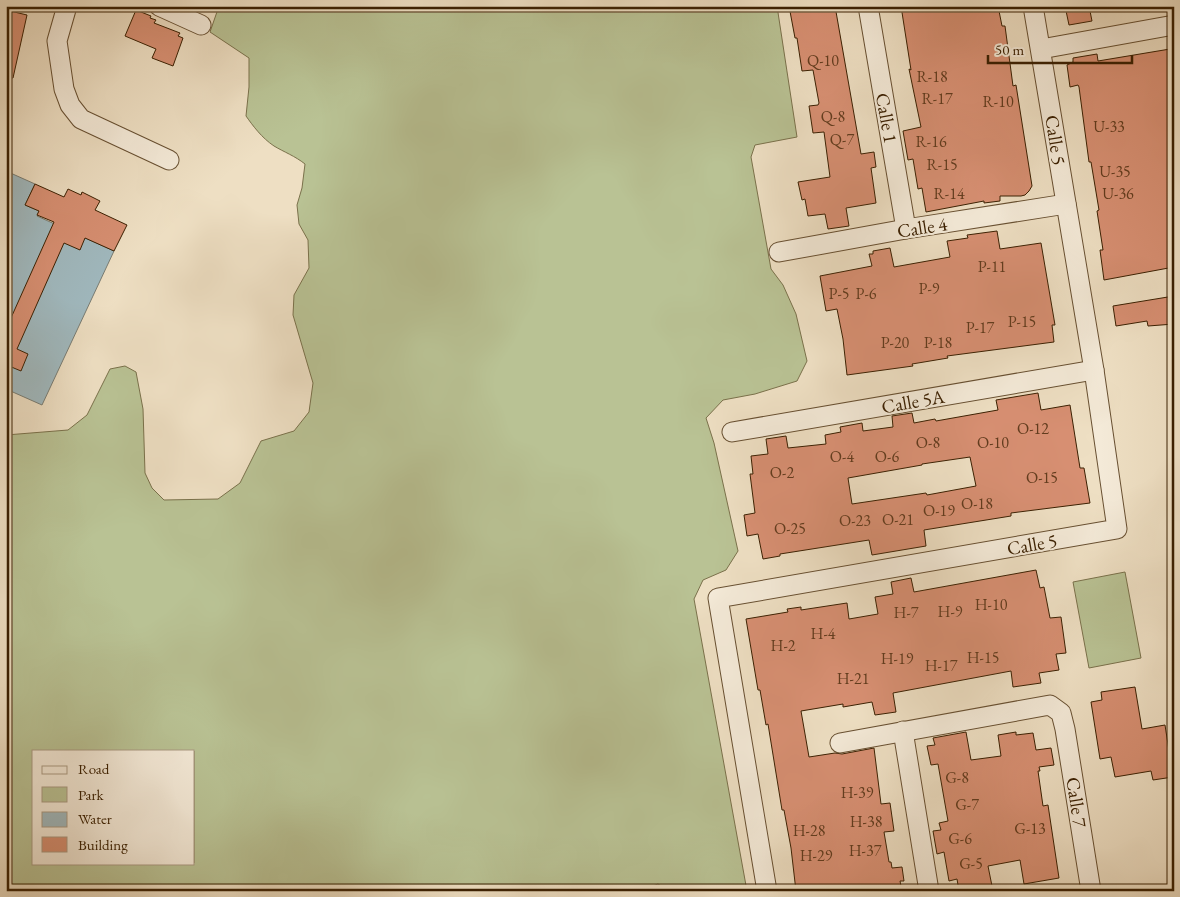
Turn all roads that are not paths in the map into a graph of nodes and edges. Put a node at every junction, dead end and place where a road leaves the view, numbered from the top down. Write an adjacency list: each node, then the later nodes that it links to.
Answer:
1 (67, 6): 8 (street)
2 (158, 6): 6 (street)
3 (868, 6): 10 (street, Calle 1)
4 (1033, 6): 7 (street, Calle 5)
5 (1174, 24): 7 (street)
6 (201, 25)
7 (1041, 49): 9 (street, Calle 5)
8 (169, 160)
9 (1066, 204): 10 (street, Calle 4); 12 (street, Calle 5)
10 (906, 229): 11 (street, Calle 4)
11 (779, 252)
12 (1094, 370): 13 (street, Calle 5A); 16 (street, Calle 5)
13 (732, 432)
14 (903, 731): 15 (street); 17 (street); 18 (street, Calle 7)
15 (840, 743)
16 (766, 891)
17 (929, 891)
18 (1091, 891)

